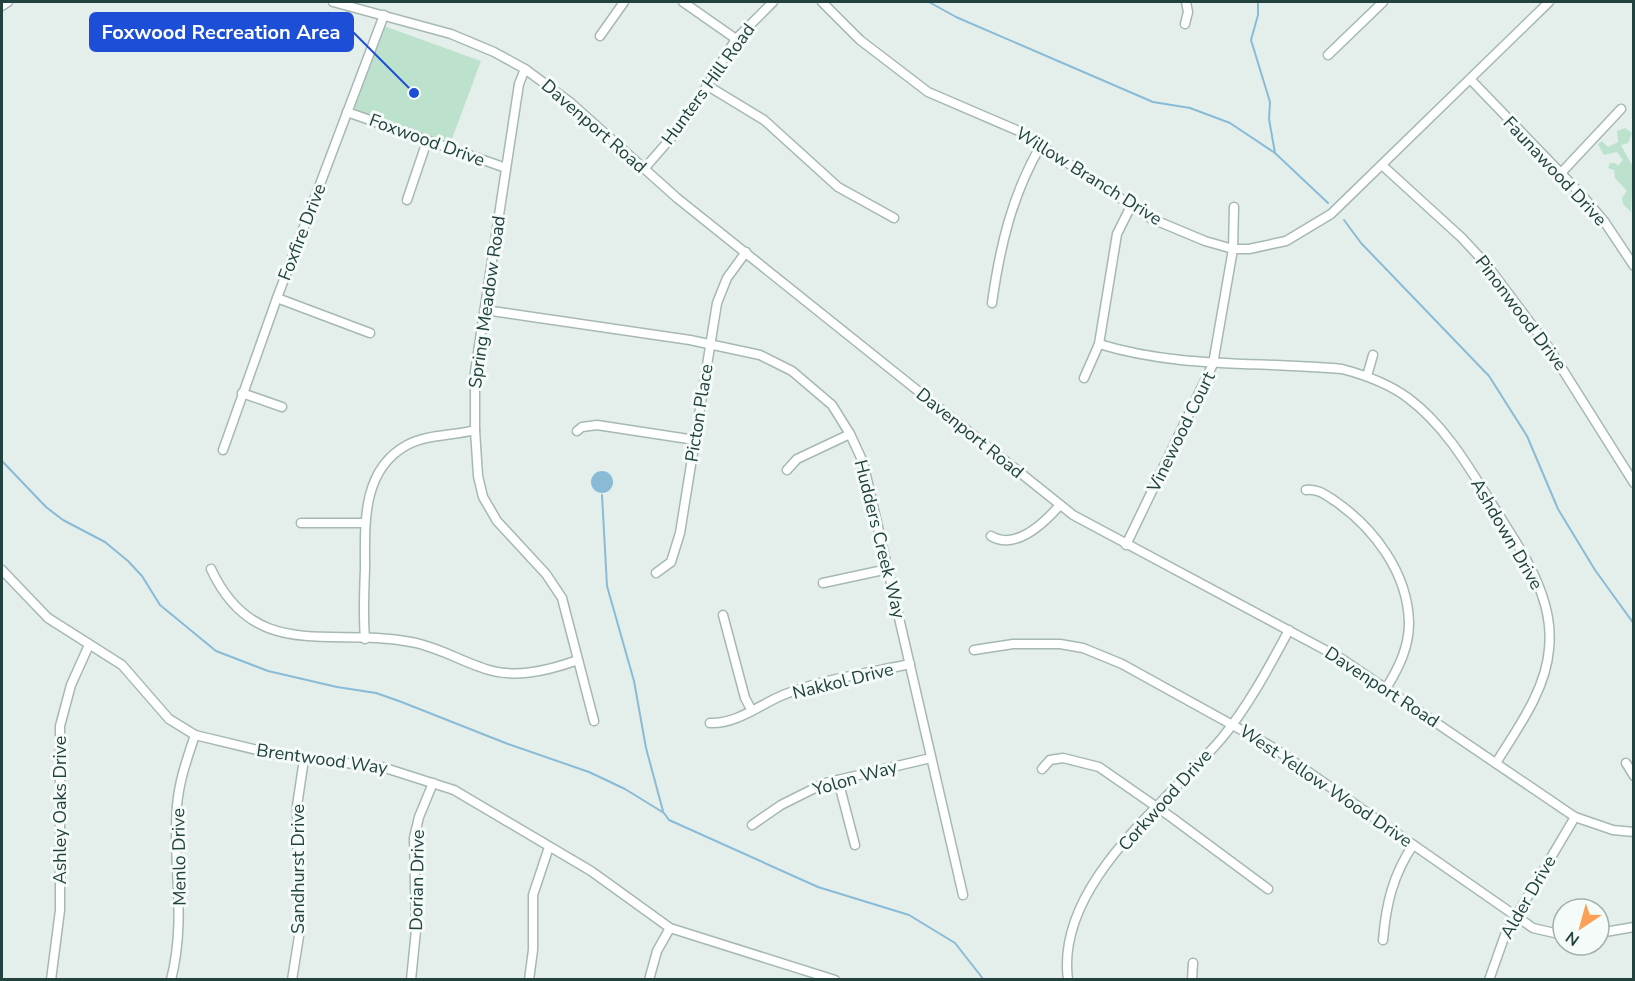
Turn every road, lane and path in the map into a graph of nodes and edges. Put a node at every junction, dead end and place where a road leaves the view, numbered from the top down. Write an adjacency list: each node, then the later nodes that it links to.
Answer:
1 (8, 2): 10 (street)
2 (333, 2): 11 (street, Davenport Road)
3 (624, 2): 13 (street)
4 (683, 2): 14 (street)
5 (773, 2): 14 (street, Hunters Hill Road)
6 (822, 2): 22 (street, Willow Branch Drive)
7 (1186, 2): 12 (street)
8 (1383, 2): 15 (street)
9 (1549, 2): 17 (street, Willow Branch Drive)
10 (2, 6)
11 (384, 15): 16 (street, Davenport Road); 20 (street, Foxfire Drive)
12 (1185, 24)
13 (600, 36)
14 (736, 39): 18 (street, Hunters Hill Road)
15 (1328, 55)
16 (525, 69): 24 (street, Spring Meadow Road); 25 (street, Davenport Road)
17 (1471, 80): 23 (street, Willow Branch Drive); 26 (street, Faunawood Drive)
18 (708, 86): 25 (street, Hunters Hill Road); 30 (street)
19 (1621, 109): 26 (street)
20 (347, 112): 21 (street, Foxwood Drive); 34 (street, Foxfire Drive)
21 (427, 141): 24 (street, Foxwood Drive); 27 (street)
22 (1041, 145): 28 (street, Willow Branch Drive); 35 (street)
23 (1383, 166): 31 (street, Willow Branch Drive); 52 (street, Pinonwood Drive)
24 (506, 168): 36 (street, Spring Meadow Road)
25 (644, 169): 32 (street, Davenport Road)
26 (1561, 173): 33 (street, Faunawood Drive)
27 (407, 200)
28 (1131, 206): 31 (street, Willow Branch Drive); 39 (street)
29 (1234, 207): 31 (street, Vinewood Court)
30 (894, 218)
31 (1233, 249): 41 (street, Vinewood Court)
32 (746, 252): 38 (street, Picton Place); 54 (street, Davenport Road)
33 (1634, 266)
34 (277, 298): 37 (street); 44 (street, Foxfire Drive)
35 (992, 303)
36 (486, 310): 38 (street, Hudders Creek Way); 46 (street, Spring Meadow Road)
37 (370, 333)
38 (709, 344): 48 (street, Hudders Creek Way); 49 (street, Picton Place)
39 (1099, 344): 41 (street, Ashdown Drive); 43 (street)
40 (1374, 356): 42 (street)
41 (1213, 364): 42 (street, Ashdown Drive); 58 (street, Vinewood Court)
42 (1367, 376): 79 (street, Ashdown Drive)
43 (1084, 378)
44 (242, 393): 45 (street); 50 (street, Foxfire Drive)
45 (282, 407)
46 (475, 430): 56 (street); 69 (street, Spring Meadow Road)
47 (578, 431): 49 (street)
48 (850, 434): 51 (street); 60 (street, Hudders Creek Way)
49 (694, 440): 62 (street, Picton Place)
50 (223, 450)
51 (787, 470)
52 (1634, 483)
53 (1306, 490): 71 (street)
54 (1060, 505): 57 (street); 58 (street, Davenport Road)
55 (302, 523): 56 (street)
56 (364, 523): 66 (street)
57 (991, 536)
58 (1126, 545): 65 (street, Davenport Road)
59 (211, 568): 66 (street)
60 (888, 569): 63 (street); 70 (street, Hudders Creek Way)
61 (2, 572): 67 (street, Brentwood Way)
62 (656, 573)
63 (823, 584)
64 (723, 615): 72 (street)
65 (1289, 630): 71 (street, Davenport Road); 75 (street, Corkwood Drive)
66 (365, 639): 69 (street)
67 (89, 645): 76 (street, Brentwood Way); 101 (street, Ashley Oaks Drive)
68 (974, 650): 75 (street, West Yellow Wood Drive)
69 (578, 660): 73 (street, Spring Meadow Road)
70 (910, 664): 72 (street, Nakkol Drive); 77 (street, Hudders Creek Way)
71 (1387, 687): 79 (street, Davenport Road)
72 (752, 711): 74 (street, Nakkol Drive)
73 (594, 721)
74 (710, 723)
75 (1234, 724): 85 (street, Corkwood Drive); 90 (street, West Yellow Wood Drive)
76 (195, 735): 78 (street, Brentwood Way); 102 (street, Menlo Drive)
77 (931, 758): 83 (street, Yolon Way); 93 (street, Hudders Creek Way)
78 (304, 759): 84 (street, Brentwood Way); 103 (street, Sandhurst Drive)
79 (1496, 763): 86 (street, Davenport Road)
80 (1626, 763): 82 (street)
81 (1042, 769): 85 (street)
82 (1634, 776)
83 (838, 780): 87 (street, Yolon Way); 89 (street)
84 (433, 783): 91 (street, Brentwood Way); 104 (street, Dorian Drive)
85 (1156, 806): 92 (street); 108 (street, Corkwood Drive)
86 (1575, 817): 88 (street, Davenport Road); 94 (street, Alder Drive)
87 (752, 825)
88 (1634, 832)
89 (855, 845)
90 (1413, 845): 94 (street, West Yellow Wood Drive); 99 (street)
91 (549, 847): 96 (street, Brentwood Way); 105 (street)
92 (1268, 889)
93 (963, 896)
94 (1516, 917): 98 (street, West Yellow Wood Drive); 110 (street, Alder Drive)
95 (1634, 927): 97 (street)
96 (670, 928): 106 (street); 107 (street, Brentwood Way)
97 (1611, 931)
98 (1551, 932)
99 (1383, 940)
100 (1193, 963): 109 (street)
101 (51, 980)
102 (171, 980)
103 (292, 980)
104 (411, 980)
105 (529, 980)
106 (649, 980)
107 (835, 980)
108 (1068, 980)
109 (1192, 980)
110 (1489, 980)

